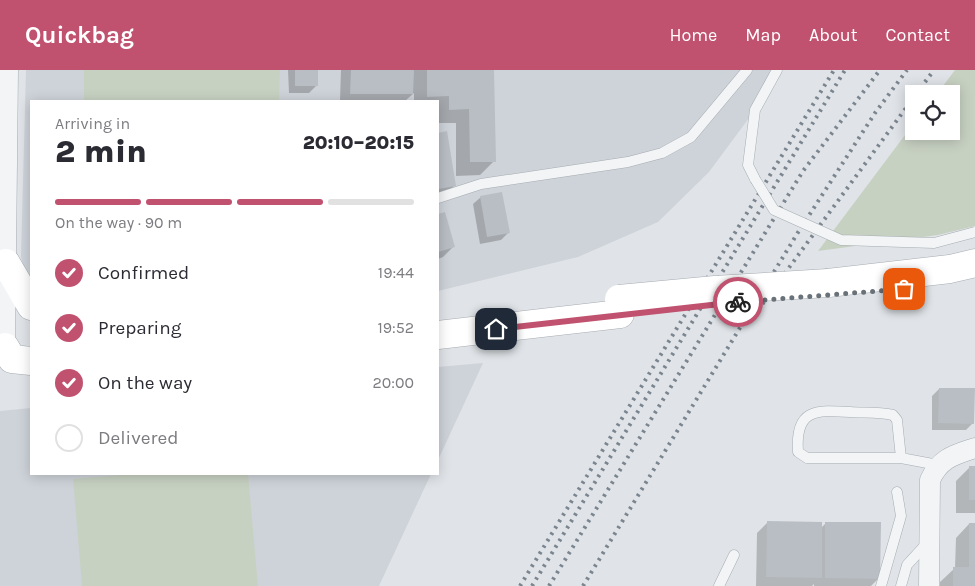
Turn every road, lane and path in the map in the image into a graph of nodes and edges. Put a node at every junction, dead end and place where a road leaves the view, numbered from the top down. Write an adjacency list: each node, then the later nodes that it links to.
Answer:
1 (8, 70): 7 (street)
2 (747, 70): 4 (lane)
3 (777, 70): 5 (lane, bridge)
4 (439, 198)
5 (975, 232)
6 (975, 264): 9 (street)
7 (3, 271): 10 (street); 14 (street)
8 (975, 278): 9 (street)
9 (828, 289): 11 (street)
10 (30, 305)
11 (620, 306): 12 (street); 13 (street)
12 (439, 324)
13 (439, 335)
14 (9, 348): 15 (street)
15 (30, 361)
16 (30, 371): 17 (street)
17 (0, 374)
18 (975, 448): 20 (street)
19 (900, 458): 19 (lane); 20 (lane)
20 (938, 465): 22 (street)
21 (897, 492): 25 (lane)
22 (929, 541): 26 (lane); 27 (street)
23 (734, 555): 24 (lane)
24 (719, 586)
25 (881, 586)
26 (902, 586)
27 (928, 586)

